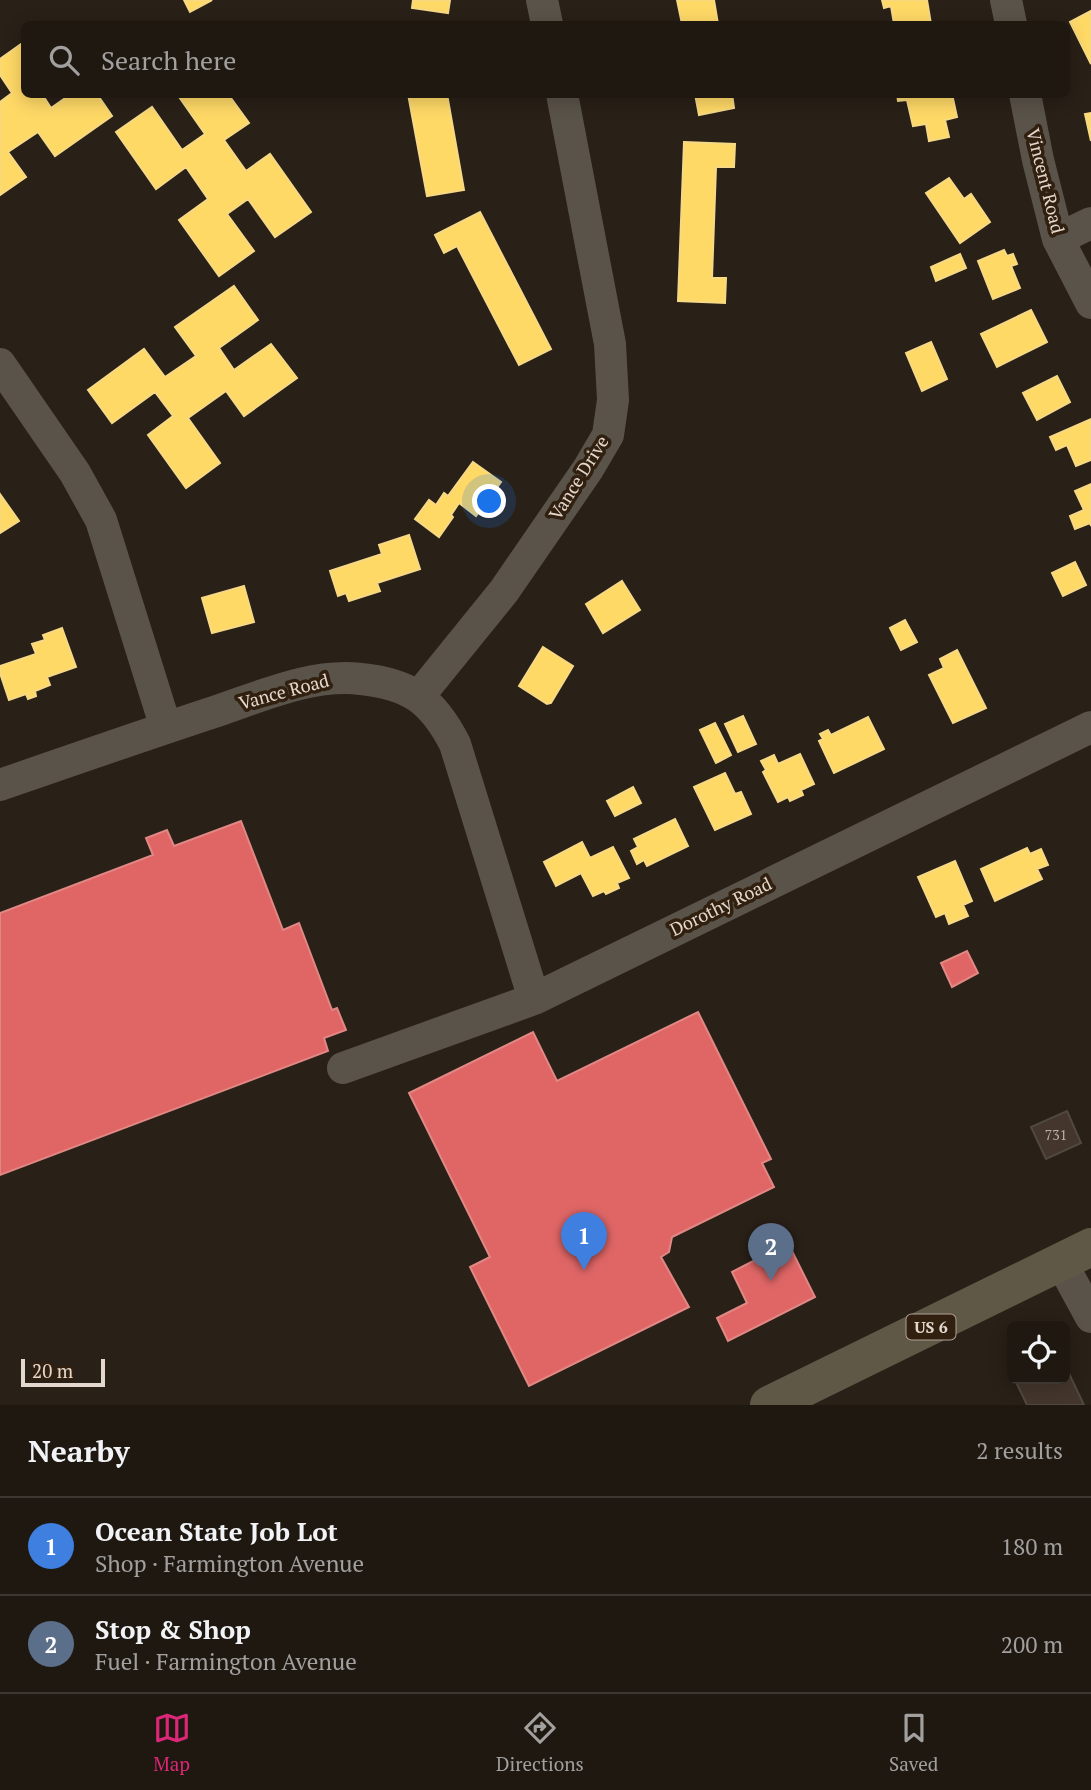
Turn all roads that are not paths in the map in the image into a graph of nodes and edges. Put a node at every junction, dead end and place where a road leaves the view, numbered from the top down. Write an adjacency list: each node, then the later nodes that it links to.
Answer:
1 (542, 0): 3 (street)
2 (1006, 0): 4 (street)
3 (546, 21)
4 (1010, 21)
5 (563, 98): 11 (street, Vance Drive)
6 (1026, 98): 8 (street, Vincent Road)
7 (1091, 223): 8 (street)
8 (1058, 239): 9 (street, Vincent Road)
9 (1091, 303)
10 (0, 364): 13 (street)
11 (419, 696): 13 (street, Vance Road); 15 (street, Vance Road)
12 (1091, 727): 15 (street, Dorothy Road)
13 (166, 728): 14 (street, Vance Road)
14 (0, 785)
15 (534, 999): 16 (street, Dorothy Road)
16 (343, 1068)
17 (1076, 1254): 18 (street); 19 (highway, US 6)
18 (1091, 1317)
19 (769, 1405)

